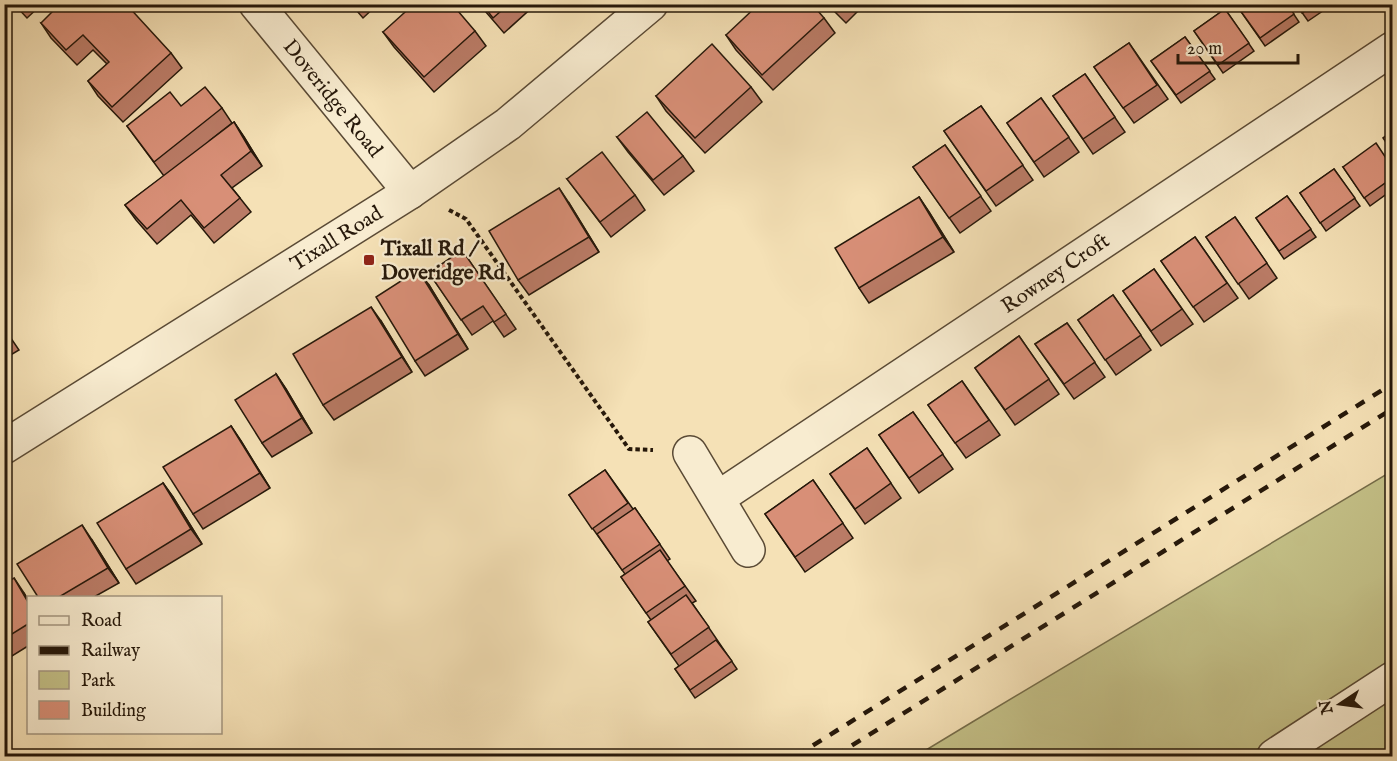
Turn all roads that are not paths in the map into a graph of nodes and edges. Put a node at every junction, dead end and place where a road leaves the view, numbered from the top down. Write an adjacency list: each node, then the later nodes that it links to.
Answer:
1 (256, 4): 4 (street, Doveridge Road)
2 (651, 4): 4 (street, Tixall Road)
3 (1392, 49): 7 (street, Rowney Croft)
4 (410, 192): 5 (street, Tixall Road)
5 (4, 447)
6 (690, 453): 7 (street)
7 (718, 498): 8 (street)
8 (748, 550)
9 (1392, 679): 10 (street)
10 (1274, 756)

